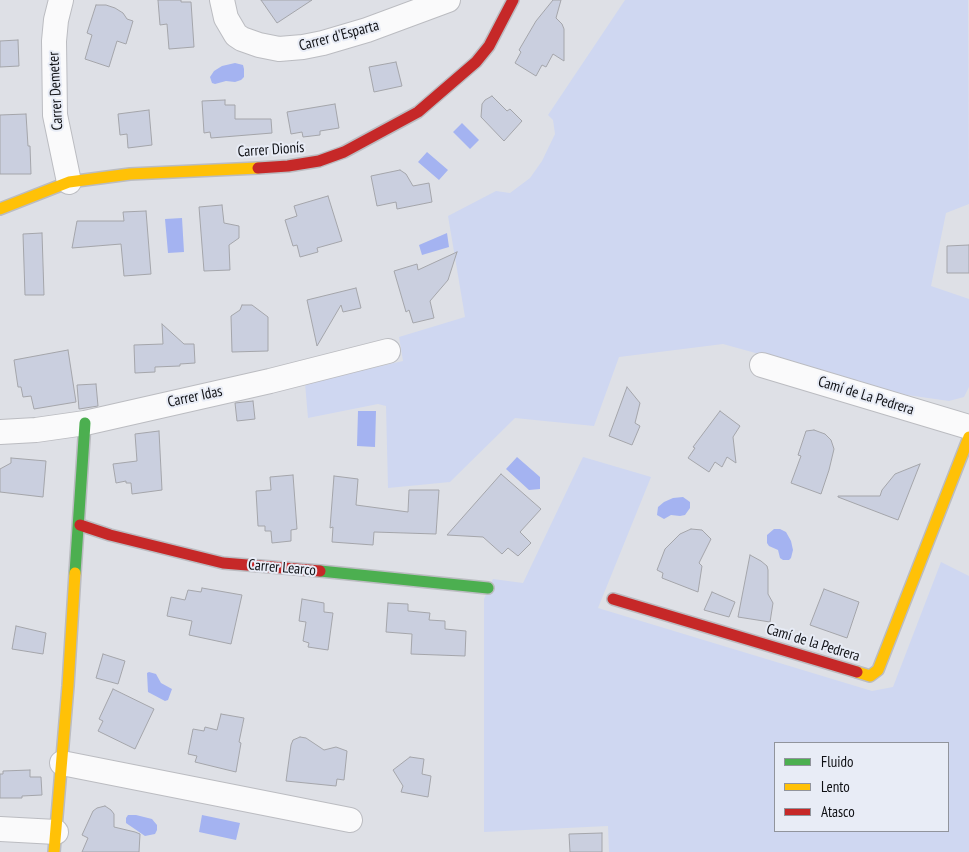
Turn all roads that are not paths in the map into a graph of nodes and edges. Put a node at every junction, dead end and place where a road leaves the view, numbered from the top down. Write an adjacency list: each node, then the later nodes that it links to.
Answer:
1 (61, 0): 5 (street, Carrer Demeter)
2 (222, 0): 3 (street, Carrer d'Esparta)
3 (448, 0)
4 (513, 0): 5 (street, Carrer Dionís)
5 (69, 182): 6 (street, Carrer Dionís)
6 (0, 208)
7 (388, 351): 9 (street, Carrer Idas)
8 (762, 365): 10 (street, Camí de La Pedrera)
9 (85, 423): 11 (street, Carrer Idas); 13 (street)
10 (969, 426)
11 (0, 432)
12 (969, 437): 15 (street, Camí de la Pedrera)
13 (80, 525): 14 (street, Carrer Learco); 16 (street)
14 (488, 588)
15 (613, 599)
16 (62, 763): 17 (street); 19 (street)
17 (350, 820)
18 (0, 829): 19 (street)
19 (55, 842)

